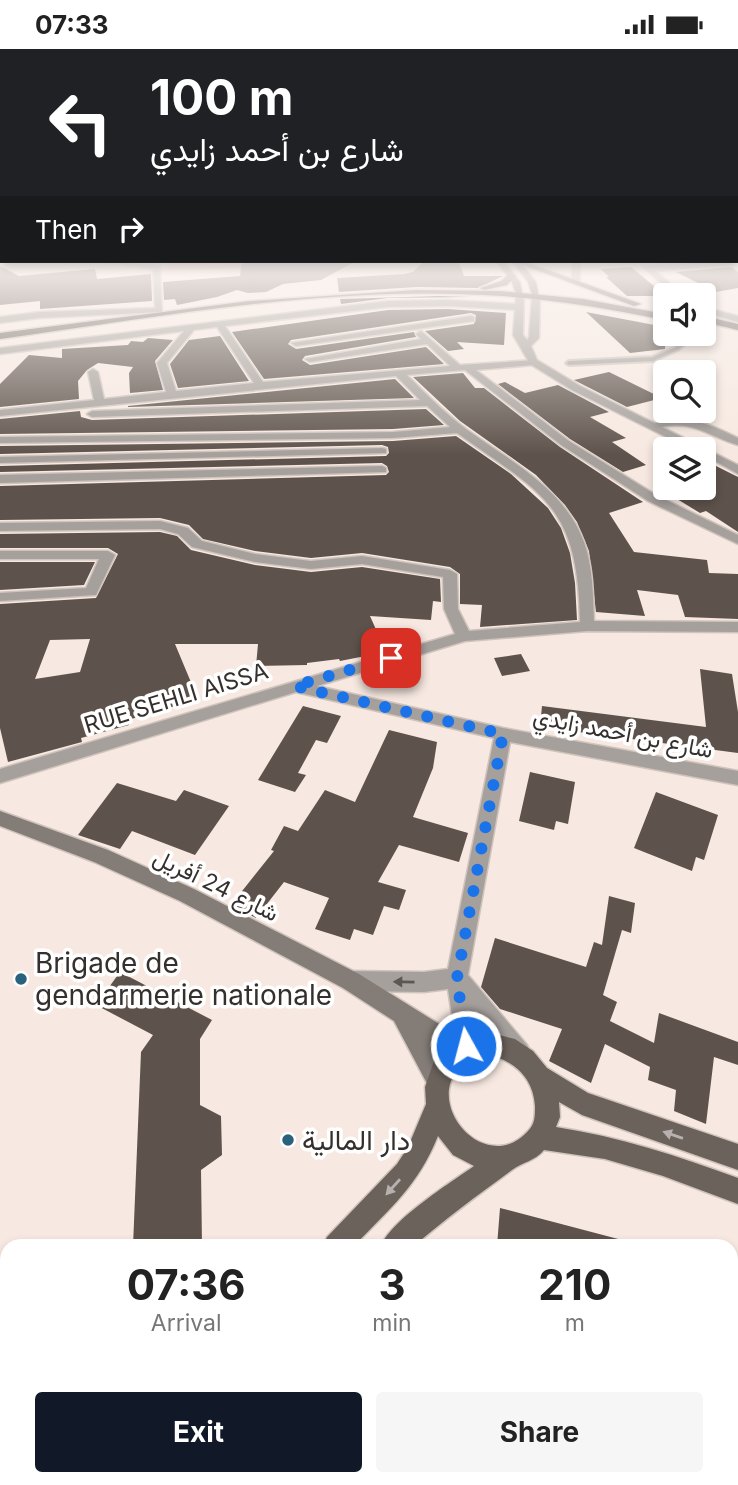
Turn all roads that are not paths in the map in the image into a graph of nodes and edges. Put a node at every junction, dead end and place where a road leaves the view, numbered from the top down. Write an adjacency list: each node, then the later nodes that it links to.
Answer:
1 (86, 321): 16 (main road)
2 (113, 321): 16 (main road)
3 (254, 321): 10 (street)
4 (277, 321): 11 (street)
5 (406, 321): 12 (street)
6 (457, 321): 12 (street)
7 (518, 321): 21 (street)
8 (535, 321): 21 (street)
9 (716, 322): 13 (main road)
10 (220, 326): 14 (street); 31 (street)
11 (281, 326)
12 (414, 327): 19 (street); 20 (street)
13 (738, 327)
14 (190, 329): 23 (street); 32 (street)
15 (716, 329): 18 (main road)
16 (0, 334)
17 (289, 334): 20 (street)
18 (738, 334)
19 (428, 341): 24 (street); 27 (street)
20 (296, 343): 24 (street)
21 (526, 345): 25 (street)
22 (680, 346): 26 (lane)
23 (0, 351)
24 (310, 359): 30 (street)
25 (533, 362): 27 (street); 37 (street)
26 (569, 363)
27 (461, 366): 29 (street); 49 (street)
28 (93, 372): 33 (street)
29 (399, 373): 30 (street); 34 (street)
30 (324, 379): 31 (street)
31 (261, 386): 32 (street)
32 (173, 395): 33 (street)
33 (100, 403): 35 (street)
34 (428, 403): 35 (street); 38 (street)
35 (18, 412): 36 (street)
36 (0, 413)
37 (655, 426): 39 (street); 41 (street)
38 (460, 429): 40 (street); 52 (street)
39 (677, 437)
40 (0, 440)
41 (738, 442)
42 (383, 451): 44 (street)
43 (716, 458): 46 (street)
44 (0, 460)
45 (382, 470): 47 (street)
46 (738, 470)
47 (0, 479)
48 (0, 527): 54 (street)
49 (738, 540)
50 (0, 555): 51 (street)
51 (0, 597)
52 (587, 627): 53 (street, RUE SEHLI AISSA); 54 (street, RUE SEHLI AISSA)
53 (738, 627)
54 (464, 636): 55 (street, RUE SEHLI AISSA)
55 (294, 686): 56 (street, شارع بن أحمد زايدي); 57 (street, RUE SEHLI AISSA)
56 (503, 734): 58 (street, شارع بن أحمد زايدي); 60 (street)
57 (0, 776)
58 (738, 778)
59 (0, 818): 61 (main road, شارع 24 أفريل)
60 (457, 978): 61 (street, one-way to 61); 63 (street); 64 (street)
61 (351, 981): 62 (main road, شارع 24 أفريل)
62 (402, 1014): 63 (main road, شارع 24 أفريل); 66 (main road)
63 (463, 1048): 64 (main road); 66 (main road)
64 (519, 1052): 65 (main road)
65 (540, 1077): 68 (main road); 70 (main road, one-way to 65)
66 (438, 1080): 67 (main road)
67 (438, 1107): 69 (main road); 72 (main road, one-way to 72)
68 (538, 1137): 69 (main road); 71 (main road)
69 (509, 1157): 73 (main road)
70 (738, 1157)
71 (738, 1191)
72 (343, 1239)
73 (402, 1239)

